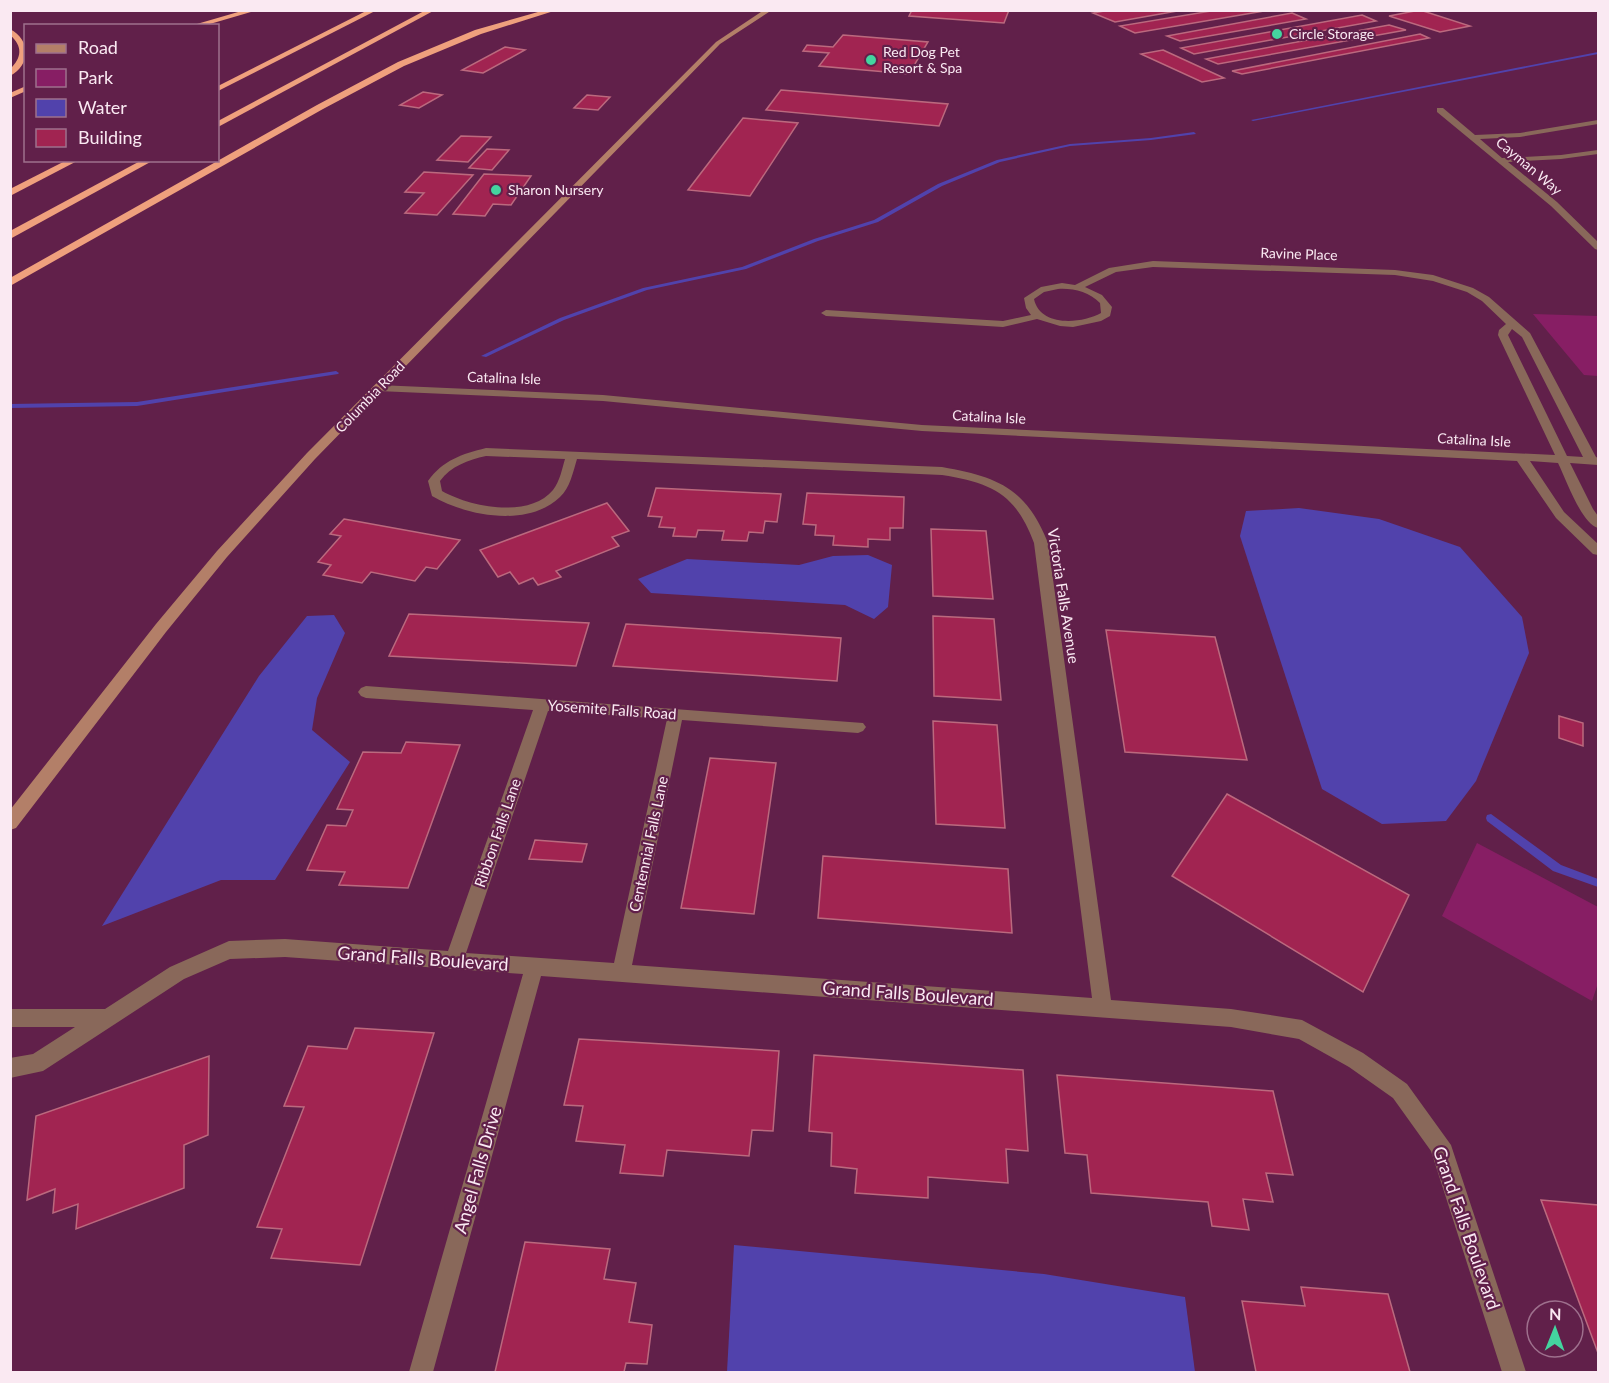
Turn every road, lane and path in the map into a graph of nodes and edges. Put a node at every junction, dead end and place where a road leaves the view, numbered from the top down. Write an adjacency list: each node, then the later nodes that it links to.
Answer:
1 (255, 10): 6 (highway)
2 (374, 10): 11 (highway)
3 (432, 10): 16 (highway)
4 (554, 10): 25 (highway)
5 (769, 10): 30 (street, Columbia Road)
6 (201, 24)
7 (10, 32): 8 (highway)
8 (24, 45)
9 (24, 58): 10 (highway)
10 (10, 74)
11 (219, 88)
12 (24, 89): 13 (highway)
13 (10, 96)
14 (1440, 110): 17 (street, Cayman Way)
15 (1599, 122): 17 (street)
16 (219, 123)
17 (1473, 137): 19 (street, Cayman Way)
18 (1599, 152): 19 (street)
19 (1501, 160): 24 (street, Cayman Way)
20 (71, 162): 22 (highway)
21 (146, 162): 23 (highway)
22 (10, 193)
23 (10, 236)
24 (1599, 247)
25 (10, 284)
26 (1076, 288): 28 (street); 28 (street); 29 (street, Ravine Place)
27 (826, 313): 28 (street)
28 (1039, 316)
29 (1511, 325): 33 (street); 34 (street, Ravine Place)
30 (378, 388): 32 (street, Catalina Isle); 41 (street, Columbia Road)
31 (573, 456): 31 (street, Victoria Falls Avenue); 45 (street, Victoria Falls Avenue)
32 (1521, 457): 33 (street, Catalina Isle); 36 (street)
33 (1563, 459): 34 (street, Catalina Isle); 35 (street)
34 (1595, 460)
35 (1599, 524)
36 (1599, 551)
37 (366, 692): 38 (street, Yosemite Falls Road)
38 (542, 705): 39 (street, Yosemite Falls Road); 42 (street, Ribbon Falls Lane)
39 (676, 714): 40 (street, Yosemite Falls Road); 44 (street, Centennial Falls Lane)
40 (858, 727)
41 (10, 823)
42 (454, 961): 43 (street, Grand Falls Boulevard); 47 (street, Grand Falls Boulevard)
43 (534, 967): 44 (street, Grand Falls Boulevard); 49 (street, Angel Falls Drive)
44 (621, 973): 45 (street, Grand Falls Boulevard)
45 (1103, 1008): 50 (street, Grand Falls Boulevard)
46 (10, 1018): 47 (street)
47 (110, 1018): 48 (street, Grand Falls Boulevard)
48 (10, 1068)
49 (421, 1372)
50 (1514, 1372)

